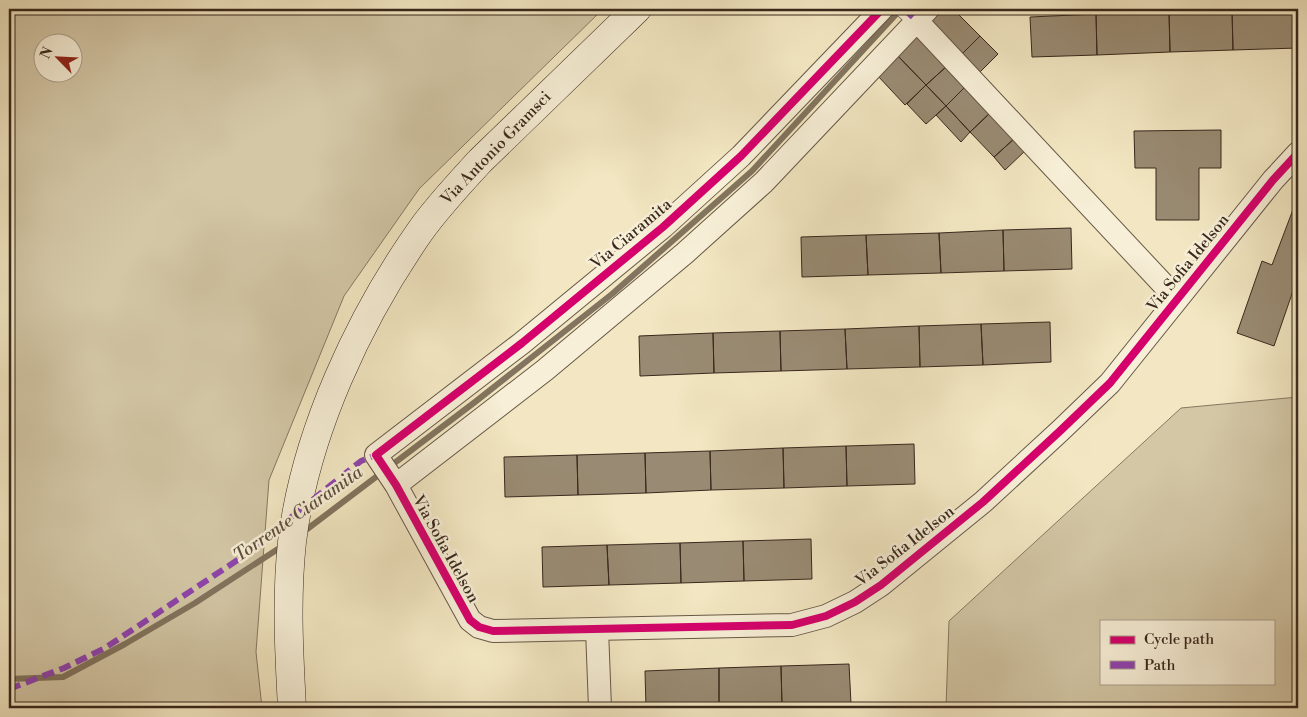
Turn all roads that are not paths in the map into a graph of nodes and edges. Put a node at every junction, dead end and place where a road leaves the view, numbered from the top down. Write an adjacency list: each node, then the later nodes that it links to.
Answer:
1 (636, 9): 11 (main road, Via Antonio Gramsci)
2 (882, 9): 4 (street, Via Ciaramita)
3 (916, 13): 5 (street); 7 (street)
4 (838, 56): 5 (street); 8 (street, Via Ciaramita)
5 (864, 78): 9 (street)
6 (1298, 153): 7 (street, Via Sofia Idelson)
7 (1177, 299): 10 (street, Via Sofia Idelson)
8 (376, 455): 9 (street, Via Sofia Idelson)
9 (396, 485): 10 (street, Via Sofia Idelson)
10 (597, 629): 12 (street)
11 (292, 708)
12 (600, 708)

